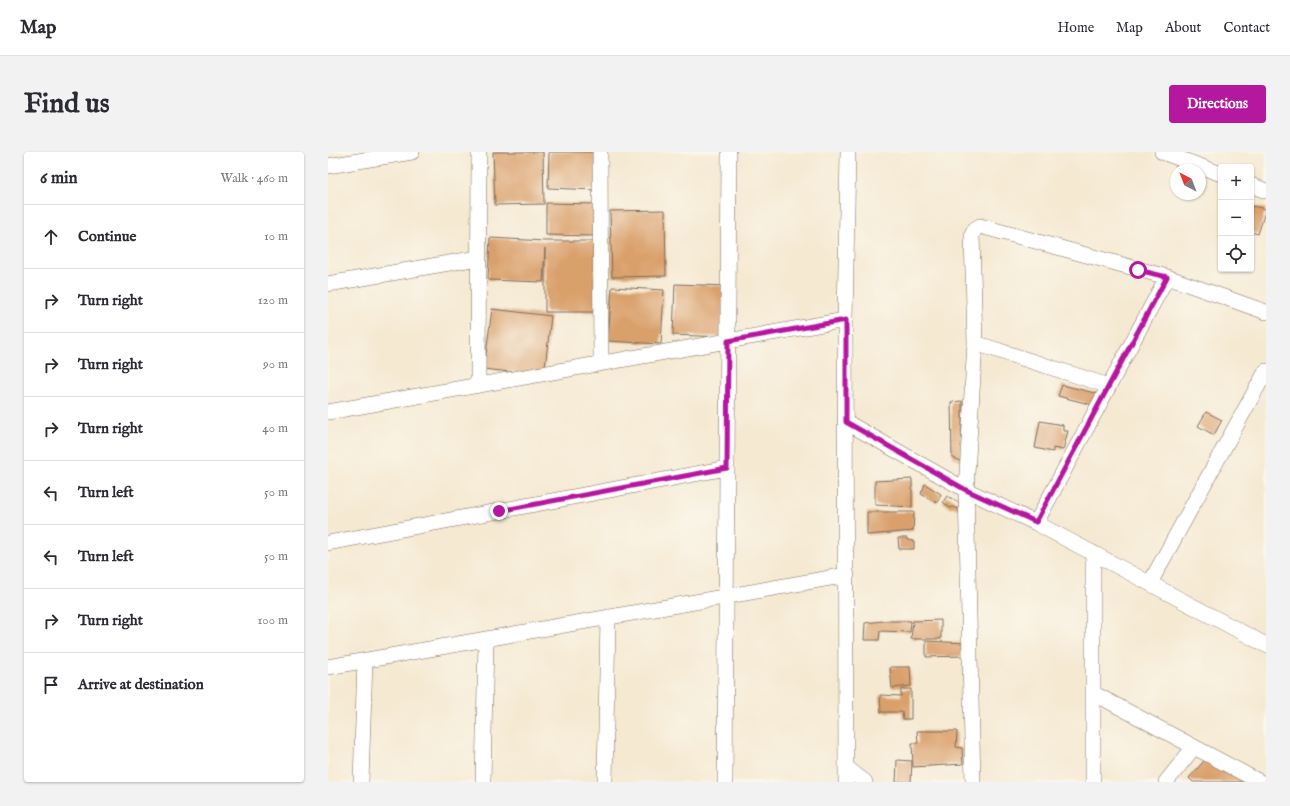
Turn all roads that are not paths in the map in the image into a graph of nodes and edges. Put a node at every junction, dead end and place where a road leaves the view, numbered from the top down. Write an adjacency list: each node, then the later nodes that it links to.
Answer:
1 (412, 152): 7 (street)
2 (479, 152): 12 (street)
3 (600, 152): 19 (street)
4 (729, 152): 17 (street)
5 (848, 152): 16 (street)
6 (1162, 152): 9 (street)
7 (366, 156): 8 (street)
8 (328, 166)
9 (1218, 173)
10 (1254, 186): 11 (street)
11 (1266, 191)
12 (478, 258): 14 (street); 21 (street)
13 (1167, 277): 15 (street); 18 (street); 22 (street)
14 (328, 284)
15 (1266, 312)
16 (846, 320): 17 (street); 24 (street)
17 (728, 341): 19 (street); 25 (street)
18 (975, 343): 22 (street); 26 (street)
19 (600, 363): 21 (street)
20 (1266, 371): 31 (street)
21 (478, 385): 23 (street)
22 (1109, 386): 27 (street)
23 (328, 412)
24 (846, 422): 26 (street); 30 (street)
25 (727, 468): 28 (street); 32 (street)
26 (966, 490): 27 (street); 46 (street)
27 (1036, 522): 29 (street)
28 (328, 543)
29 (1093, 553): 31 (street); 38 (street)
30 (847, 575): 32 (street); 40 (street)
31 (1150, 583): 35 (street)
32 (726, 596): 33 (street); 44 (street)
33 (608, 617): 34 (street); 43 (street)
34 (486, 639): 36 (street); 42 (street)
35 (1264, 640)
36 (365, 660): 37 (street); 41 (street)
37 (328, 667)
38 (1093, 693): 39 (street); 47 (street)
39 (1194, 747): 48 (street); 49 (street)
40 (846, 775): 45 (street)
41 (361, 782)
42 (483, 782)
43 (605, 782)
44 (724, 782)
45 (865, 782)
46 (973, 782)
47 (1093, 782)
48 (1166, 782)
49 (1260, 782)

